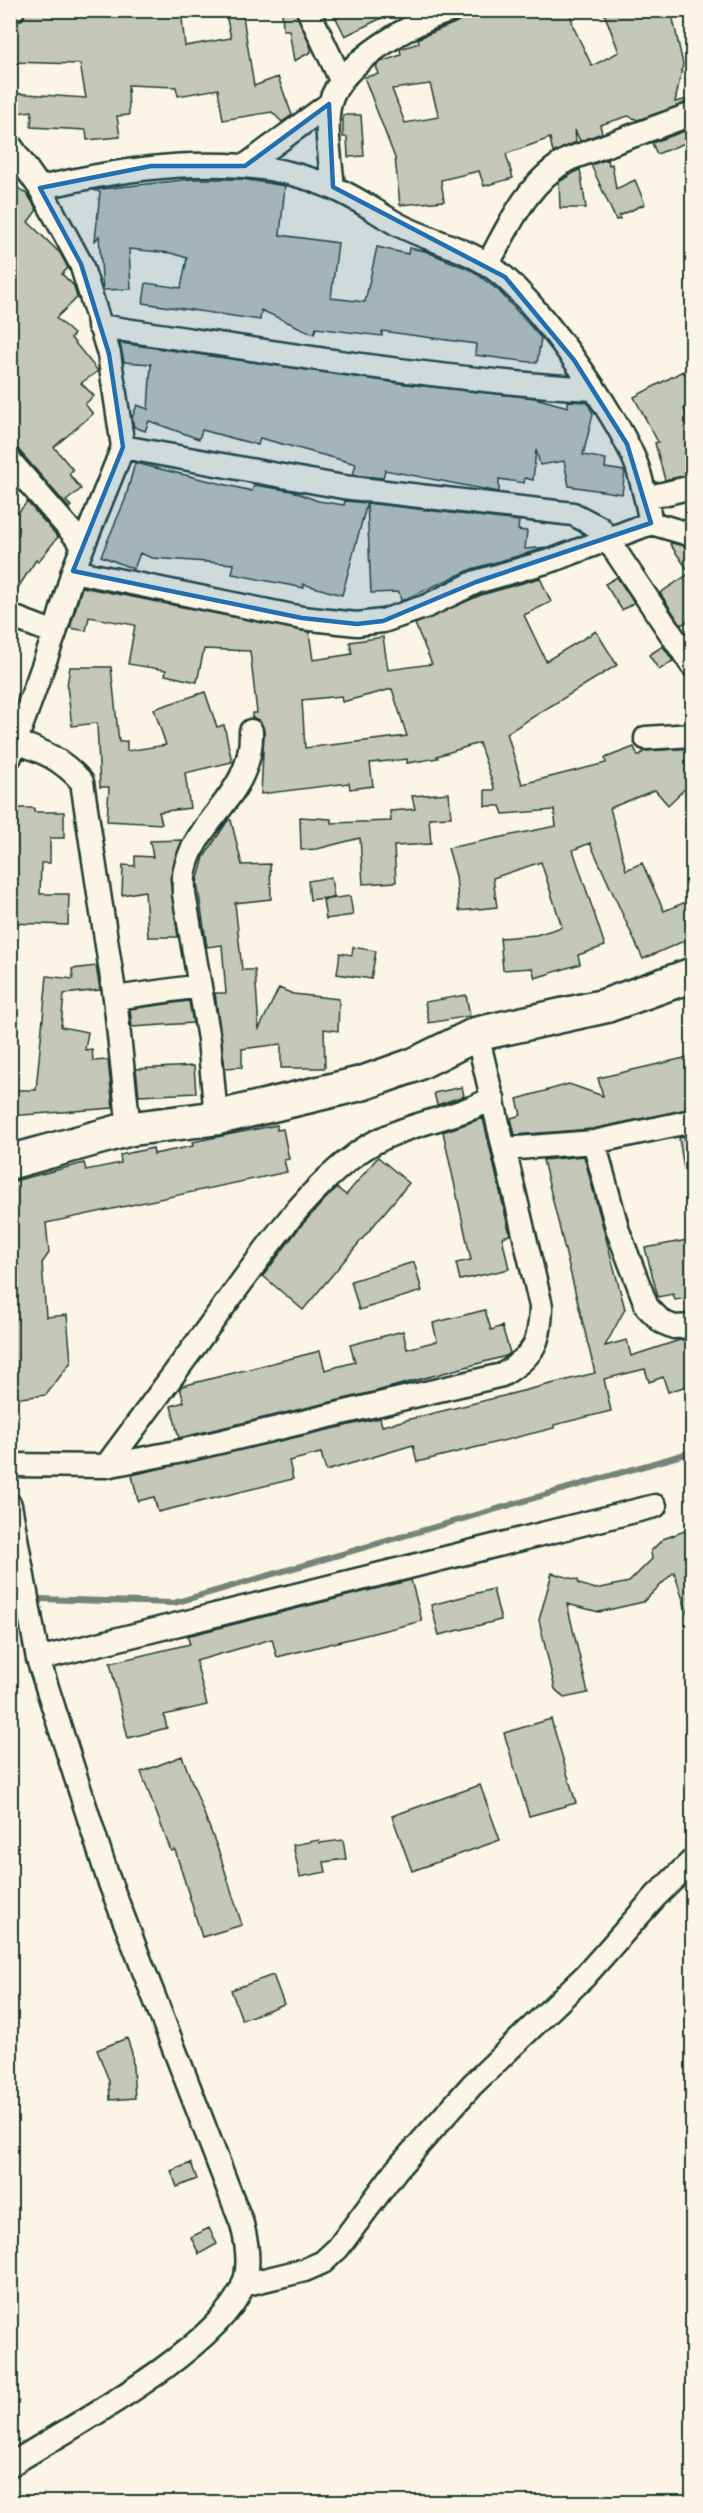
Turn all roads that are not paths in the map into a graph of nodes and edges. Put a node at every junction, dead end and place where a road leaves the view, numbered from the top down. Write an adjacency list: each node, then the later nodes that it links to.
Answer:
1 (308, 10): 3 (street)
2 (452, 10): 3 (street)
3 (341, 80): 4 (street)
4 (329, 104): 7 (street); 8 (street)
5 (693, 114): 10 (street)
6 (10, 145): 9 (street)
7 (245, 166): 8 (street); 9 (street)
8 (333, 187): 10 (street)
9 (40, 188): 11 (street)
10 (488, 264): 12 (street)
11 (99, 326): 12 (street); 13 (street)
12 (593, 389): 16 (street)
13 (123, 447): 19 (street); 20 (street)
14 (10, 461): 20 (street)
15 (693, 487): 16 (street)
16 (646, 498): 17 (street)
17 (651, 523): 18 (street); 19 (street)
18 (693, 535)
19 (609, 539): 21 (street); 24 (street)
20 (83, 545): 21 (street)
21 (73, 571): 23 (street)
22 (10, 616): 23 (street)
23 (55, 633): 28 (street)
24 (693, 665)
25 (251, 731): 30 (street)
26 (693, 735): 27 (street)
27 (646, 738)
28 (13, 749): 31 (street)
29 (693, 975): 32 (main road)
30 (200, 986): 31 (street); 34 (street)
31 (115, 998): 36 (street)
32 (477, 1034): 33 (street); 34 (main road)
33 (493, 1098): 38 (street); 42 (street)
34 (216, 1118): 36 (main road)
35 (693, 1121): 37 (street)
36 (129, 1129): 39 (main road)
37 (594, 1142): 38 (street); 40 (street)
38 (505, 1149): 42 (street)
39 (10, 1162)
40 (693, 1326)
41 (10, 1465): 42 (street)
42 (106, 1466)
43 (10, 1505): 45 (street)
44 (655, 1506): 45 (street)
45 (38, 1659): 47 (street)
46 (693, 1861): 47 (street)
47 (243, 2285): 48 (street)
48 (10, 2465)

